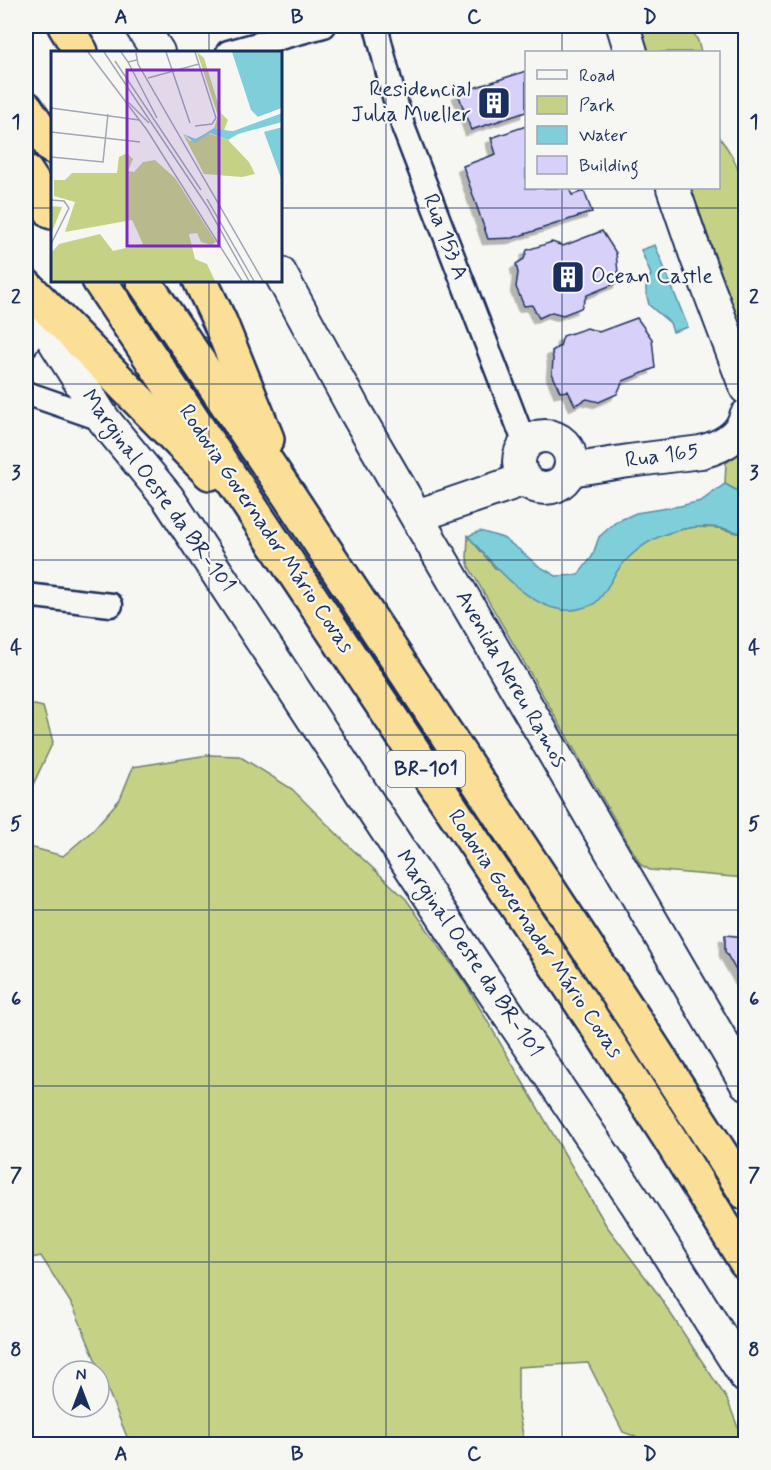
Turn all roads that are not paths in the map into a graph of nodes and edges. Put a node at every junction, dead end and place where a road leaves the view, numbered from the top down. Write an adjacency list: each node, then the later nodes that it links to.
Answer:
1 (65, 26): 7 (highway)
2 (141, 26): 8 (main road)
3 (162, 26): 9 (main road)
4 (324, 26): 10 (street)
5 (376, 26): 28 (street, Rua 153 A)
6 (623, 26): 11 (main road)
7 (80, 51)
8 (157, 51)
9 (174, 51)
10 (232, 51)
11 (631, 51)
12 (26, 108): 13 (highway)
13 (51, 146)
14 (26, 172): 16 (highway)
15 (673, 189): 24 (main road)
16 (51, 210)
17 (282, 277): 32 (main road, Avenida Nereu Ramos)
18 (100, 282): 33 (highway, Rodovia Governador Mário Covas / BR-101)
19 (144, 282): 31 (highway, Rodovia Governador Mário Covas / BR-101)
20 (201, 282): 31 (highway)
21 (26, 286): 33 (highway)
22 (26, 296): 23 (main road, Marginal Oeste da BR-101)
23 (34, 334): 27 (main road, Marginal Oeste da BR-101)
24 (746, 388)
25 (26, 393): 27 (street)
26 (745, 419): 29 (main road, Rua 165)
27 (104, 420): 39 (main road, Marginal Oeste da BR-101)
28 (525, 444): 29 (main road); 30 (main road)
29 (570, 470): 30 (main road)
30 (525, 479): 32 (main road)
31 (290, 497): 37 (highway, Rodovia Governador Mário Covas / BR-101)
32 (417, 516): 36 (main road, Avenida Nereu Ramos)
33 (266, 529): 38 (highway, Rodovia Governador Mário Covas / BR-101)
34 (26, 595): 35 (street)
35 (111, 605)
36 (746, 1083)
37 (746, 1193)
38 (746, 1262)
39 (746, 1377)

